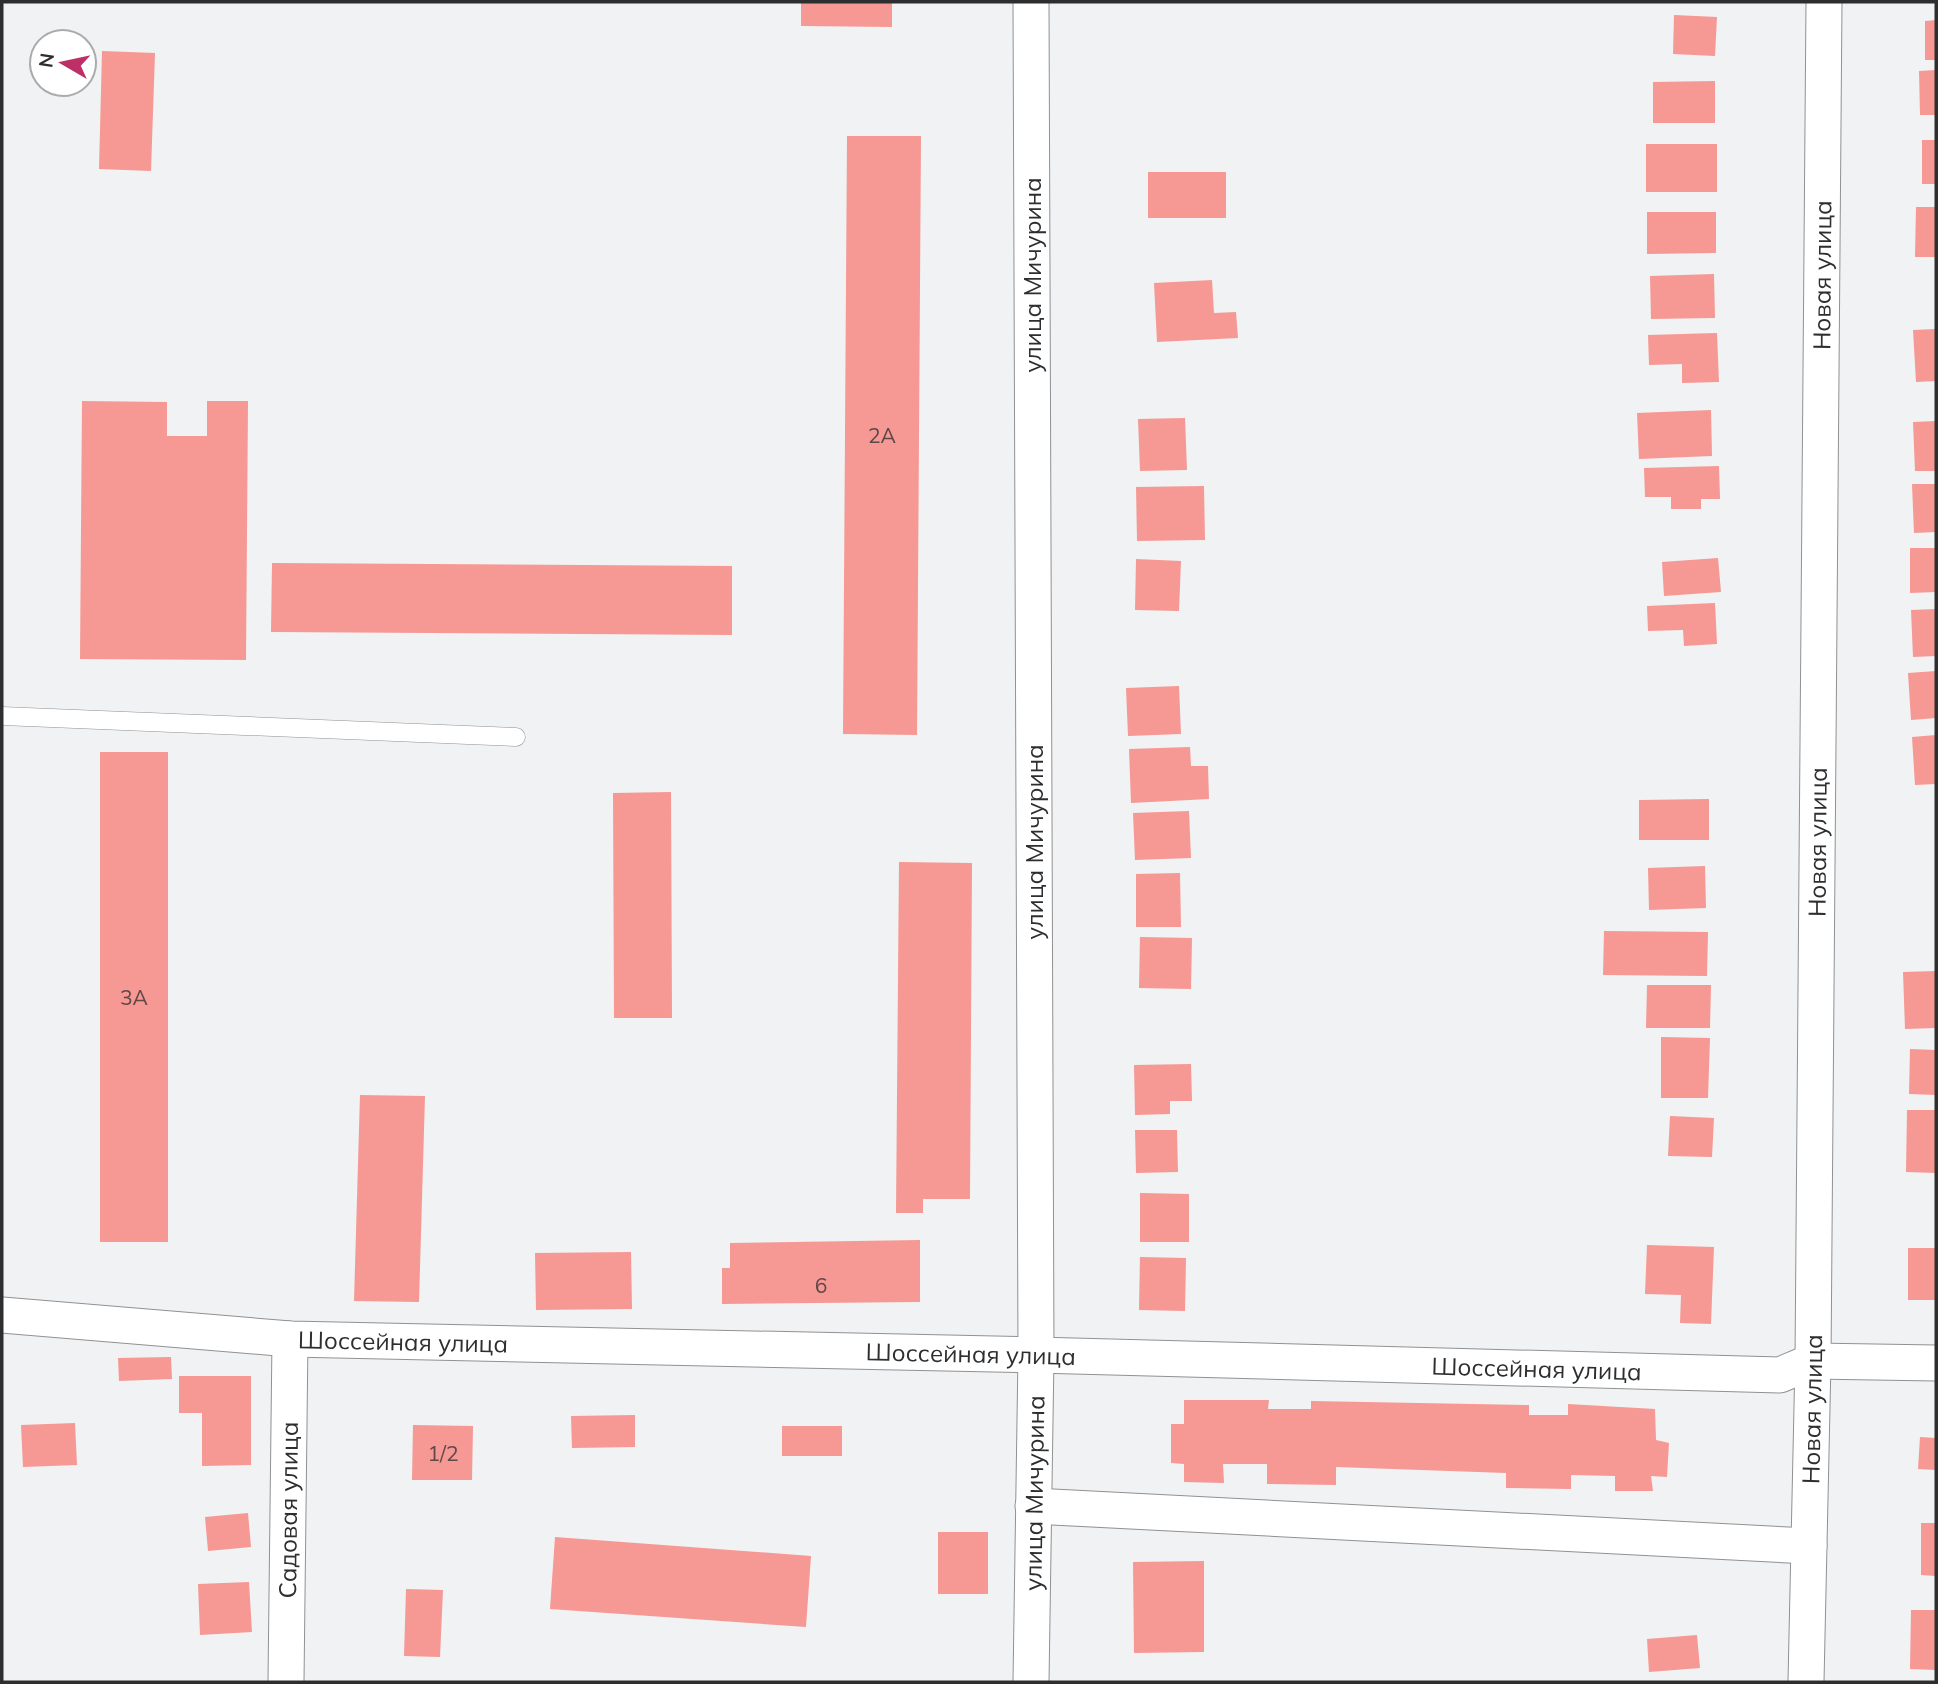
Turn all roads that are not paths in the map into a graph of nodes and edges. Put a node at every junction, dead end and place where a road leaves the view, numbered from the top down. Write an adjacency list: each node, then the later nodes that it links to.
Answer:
1 (1031, 2): 7 (street, улица Мичурина)
2 (1824, 2): 8 (street, Новая улица)
3 (2, 716): 4 (lane)
4 (516, 737)
5 (2, 1315): 6 (street, Шоссейная улица)
6 (290, 1339): 7 (street, Шоссейная улица); 12 (street, Садовая улица)
7 (1035, 1355): 8 (street, Шоссейная улица); 10 (street, улица Мичурина)
8 (1813, 1361): 9 (street, Шоссейная улица); 11 (street, Новая улица)
9 (1936, 1363)
10 (1033, 1506): 11 (street); 13 (street, улица Мичурина)
11 (1809, 1546): 14 (street, Новая улица)
12 (286, 1682)
13 (1031, 1682)
14 (1806, 1682)

